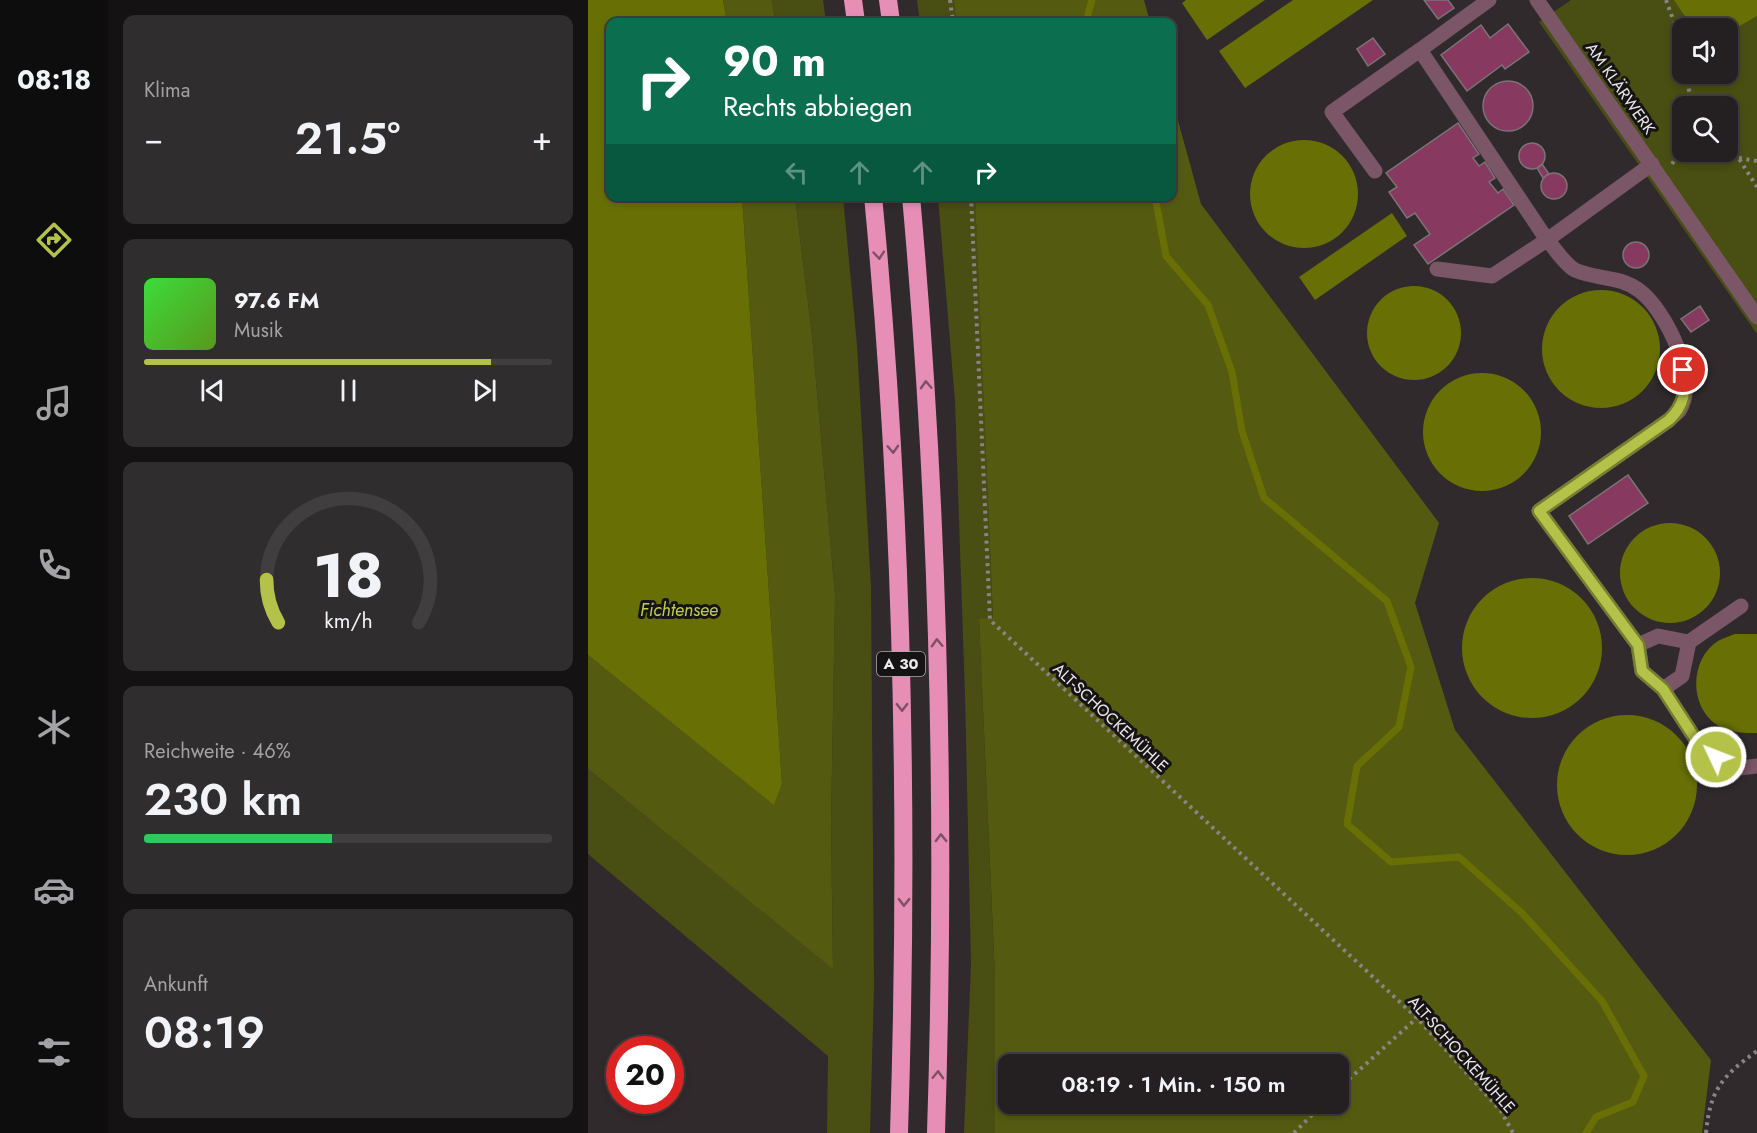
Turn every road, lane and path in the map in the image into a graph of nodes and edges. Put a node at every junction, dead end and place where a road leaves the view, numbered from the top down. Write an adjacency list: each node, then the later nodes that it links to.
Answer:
1 (853, 0): 7 (highway)
2 (888, 0): 8 (highway)
3 (950, 0): 9 (path)
4 (1490, 0): 11 (street)
5 (1537, 0): 14 (street, AM KLÄRWERK)
6 (1666, 0): 10 (path)
7 (855, 18)
8 (890, 18)
9 (952, 18)
10 (1672, 18)
11 (1420, 50): 15 (street); 20 (street)
12 (1738, 157): 13 (path); 16 (path)
13 (1757, 161)
14 (1652, 164): 20 (street); 22 (street, AM KLÄRWERK)
15 (1375, 171)
16 (1757, 187)
17 (873, 201): 32 (highway, A 30, one-way to 32)
18 (911, 201): 33 (highway, A 30, one-way to 18)
19 (971, 201): 28 (path, ALT-SCHOCKEMÜHLE)
20 (1547, 240): 21 (street); 25 (street)
21 (1437, 269)
22 (1757, 316)
23 (1741, 606): 24 (street)
24 (1689, 642): 25 (street); 26 (street)
25 (1638, 645): 26 (street)
26 (1663, 689): 27 (street)
27 (1757, 766)
28 (1417, 1018): 30 (path); 35 (path, ALT-SCHOCKEMÜHLE)
29 (1757, 1051): 36 (path)
30 (1349, 1079)
31 (1313, 1114): 34 (path)
32 (900, 1133)
33 (936, 1133)
34 (1294, 1133)
35 (1513, 1133)
36 (1706, 1133)

